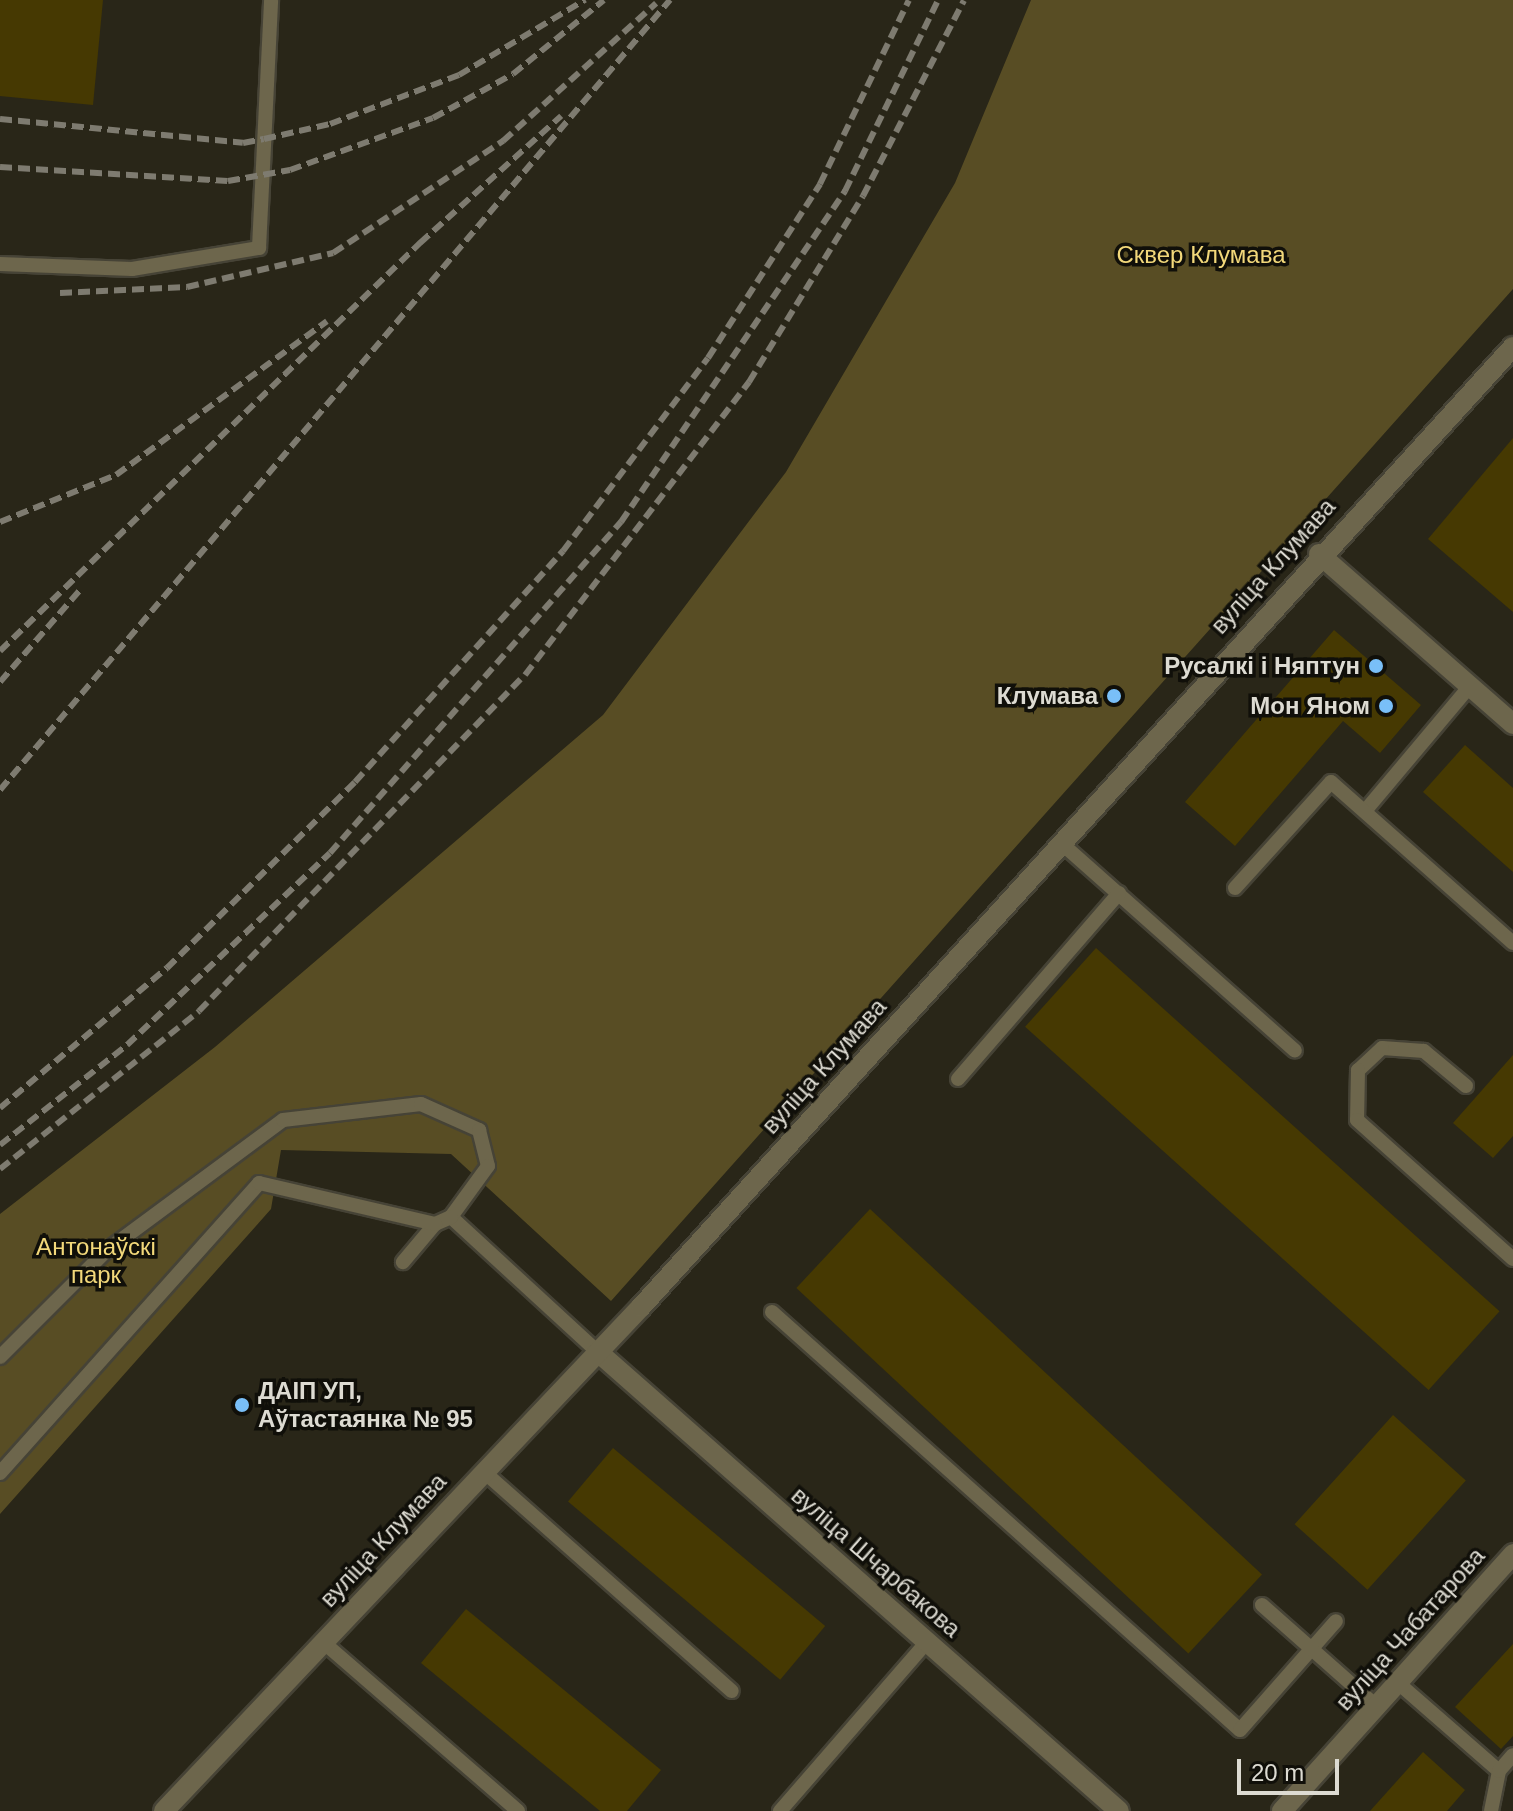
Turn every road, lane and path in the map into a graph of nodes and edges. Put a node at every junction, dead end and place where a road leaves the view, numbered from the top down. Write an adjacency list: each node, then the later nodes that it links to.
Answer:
1 (271, 0): 2 (lane)
2 (0, 264)
3 (1513, 347): 4 (street, вуліца Клумава)
4 (1319, 554): 5 (street); 8 (street, вуліца Клумава)
5 (1470, 686): 6 (street); 7 (lane)
6 (1513, 724)
7 (1365, 811): 9 (lane); 11 (lane)
8 (1060, 842): 10 (lane); 20 (street, вуліца Клумава)
9 (1235, 888)
10 (1119, 893): 12 (lane); 13 (lane)
11 (1513, 943)
12 (1295, 1051)
13 (958, 1079)
14 (1466, 1086): 17 (lane)
15 (451, 1217): 16 (lane); 20 (lane); 21 (lane)
16 (435, 1224): 18 (lane); 23 (lane)
17 (1513, 1259)
18 (403, 1262)
19 (772, 1312): 29 (lane)
20 (598, 1352): 22 (street, вуліца Клумава); 28 (street, вуліца Шчарбакова)
21 (0, 1357)
22 (483, 1471): 27 (street, вуліца Клумава); 31 (lane)
23 (0, 1473)
24 (1513, 1554): 30 (street, вуліца Чабатарова)
25 (1262, 1605): 29 (lane)
26 (1336, 1621): 29 (lane)
27 (323, 1642): 35 (street, вуліца Клумава); 36 (lane)
28 (927, 1642): 37 (lane); 38 (street, вуліца Шчарбакова)
29 (1311, 1649): 32 (lane)
30 (1397, 1682): 32 (street, вуліца Чабатарова); 34 (lane)
31 (732, 1691)
32 (1376, 1706): 39 (street, вуліца Чабатарова)
33 (1513, 1755): 34 (lane)
34 (1499, 1771): 40 (lane)
35 (164, 1811)
36 (518, 1811)
37 (780, 1811)
38 (1119, 1811)
39 (1282, 1811)
40 (1491, 1811)

